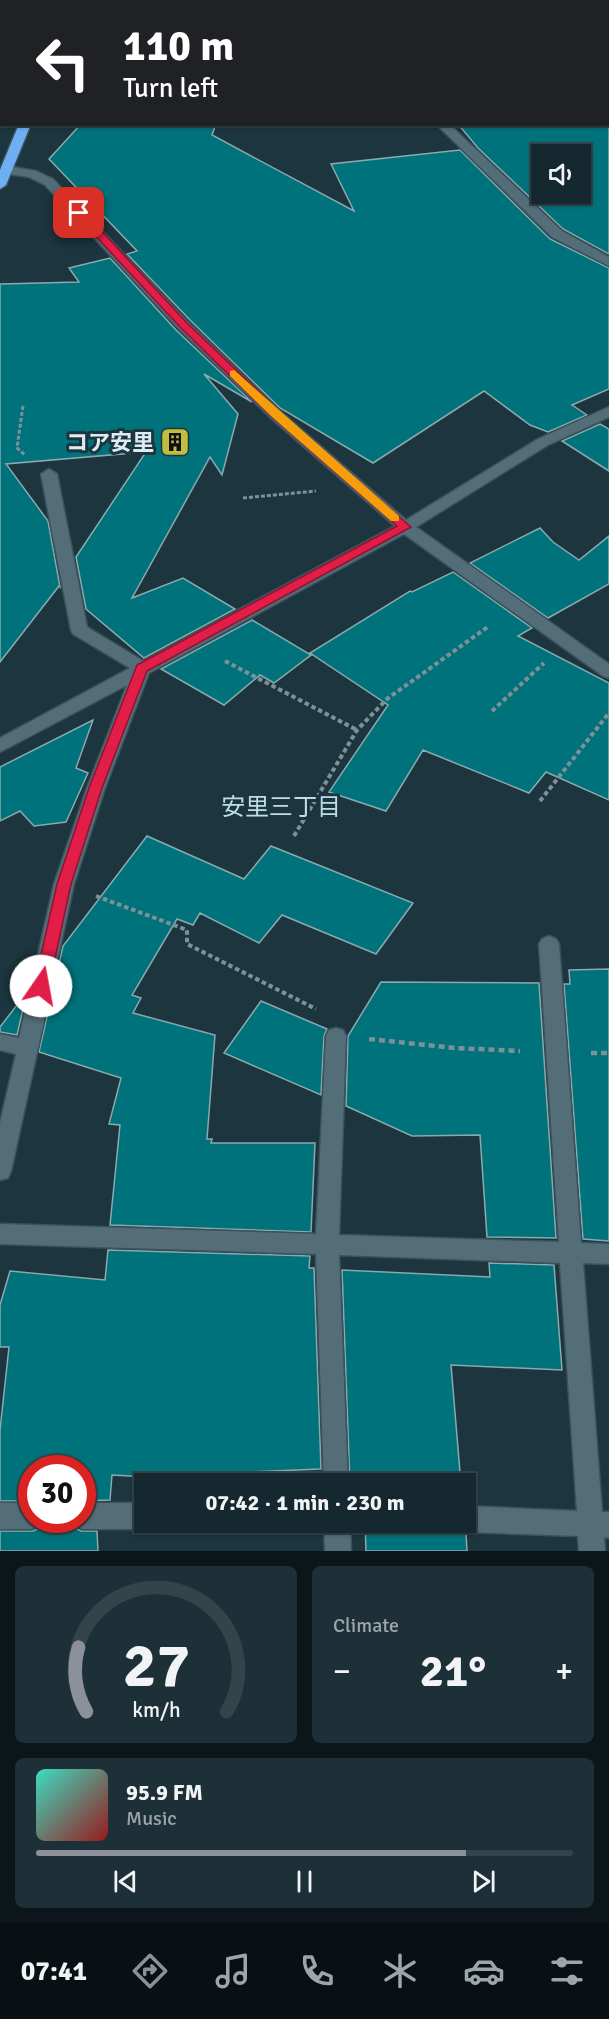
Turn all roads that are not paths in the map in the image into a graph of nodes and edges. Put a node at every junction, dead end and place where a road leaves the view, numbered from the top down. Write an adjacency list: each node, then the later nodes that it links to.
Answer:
1 (24, 126): 3 (highway)
2 (444, 126): 5 (street)
3 (7, 170): 4 (highway); 8 (street)
4 (0, 185)
5 (609, 262)
6 (609, 411): 8 (street)
7 (50, 474): 9 (street)
8 (405, 527): 9 (street); 10 (street)
9 (142, 668): 11 (street); 15 (street)
10 (609, 672)
11 (0, 746)
12 (549, 944): 19 (street)
13 (336, 1036): 18 (street)
14 (0, 1042): 15 (street)
15 (28, 1048): 16 (street)
16 (0, 1171)
17 (0, 1234): 18 (street)
18 (327, 1245): 19 (street); 21 (street)
19 (571, 1253): 20 (street); 27 (street)
20 (609, 1254)
21 (336, 1473)
22 (0, 1516): 23 (street)
23 (18, 1516)
24 (96, 1516): 25 (street)
25 (134, 1516)
26 (476, 1520): 27 (street)
27 (600, 1524): 30 (street)
28 (337, 1533): 29 (street)
29 (338, 1551)
30 (592, 1551)

